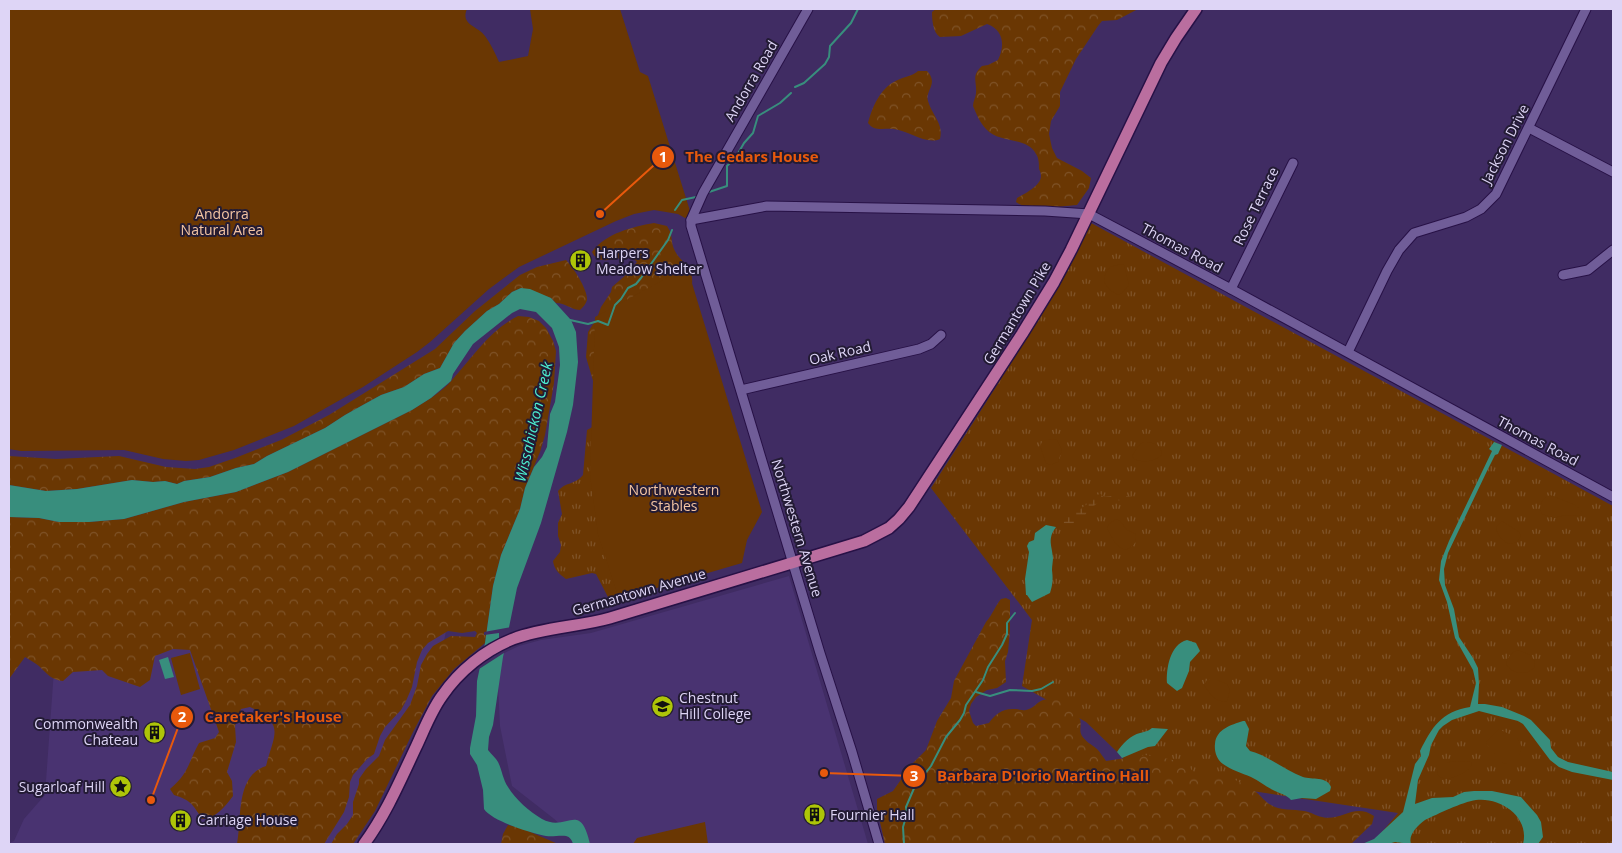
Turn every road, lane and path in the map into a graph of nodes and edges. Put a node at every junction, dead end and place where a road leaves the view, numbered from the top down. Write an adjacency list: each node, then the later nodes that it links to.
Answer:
1 (808, 9): 8 (street, Andorra Road)
2 (1196, 9): 7 (main road, Germantown Pike)
3 (1586, 9): 4 (street, Jackson Drive)
4 (1529, 128): 6 (street); 13 (street, Jackson Drive)
5 (1293, 163): 11 (street, Rose Terrace)
6 (1613, 172)
7 (1089, 214): 8 (street, Thomas Road); 11 (street, Thomas Road); 16 (main road, Germantown Pike)
8 (691, 220): 14 (street, Northwestern Avenue)
9 (1613, 250): 10 (street)
10 (1564, 275)
11 (1231, 289): 13 (street, Thomas Road)
12 (942, 335): 14 (street, Oak Road)
13 (1348, 352): 15 (street, Thomas Road)
14 (741, 390): 16 (street, Northwestern Avenue)
15 (1613, 497)
16 (792, 563): 17 (main road, Germantown Avenue); 18 (street, Northwestern Avenue)
17 (365, 844)
18 (879, 844)

